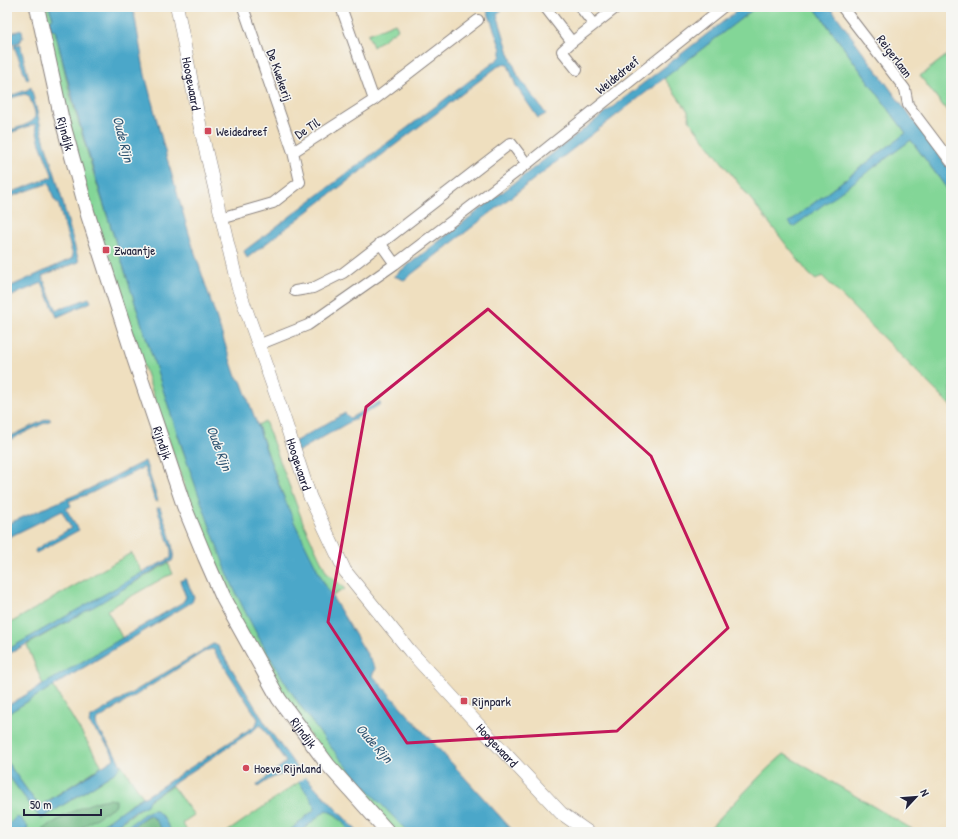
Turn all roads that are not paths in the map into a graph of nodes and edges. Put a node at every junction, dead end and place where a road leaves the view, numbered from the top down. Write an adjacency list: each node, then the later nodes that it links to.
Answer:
1 (37, 7): 23 (main road, Rijndijk)
2 (178, 7): 18 (street, Hoogewaard)
3 (243, 7): 15 (street, De Kwekerij)
4 (341, 7): 14 (street)
5 (545, 7): 12 (street)
6 (580, 7): 11 (street)
7 (617, 7): 11 (street)
8 (723, 7): 17 (street, Weidedreef)
9 (842, 7): 16 (street, Reigerlaan)
10 (478, 20): 14 (street, De Til)
11 (594, 25): 12 (street)
12 (572, 42): 13 (street)
13 (577, 70)
14 (374, 100): 15 (street, De Til)
15 (293, 152): 18 (street, De Til)
16 (951, 162)
17 (527, 164): 19 (street); 20 (street, Weidedreef)
18 (221, 218): 22 (street, Hoogewaard)
19 (380, 243): 20 (street); 21 (street)
20 (395, 264): 22 (street, Weidedreef)
21 (295, 291)
22 (258, 345): 24 (street, Hoogewaard)
23 (388, 832)
24 (588, 832)

